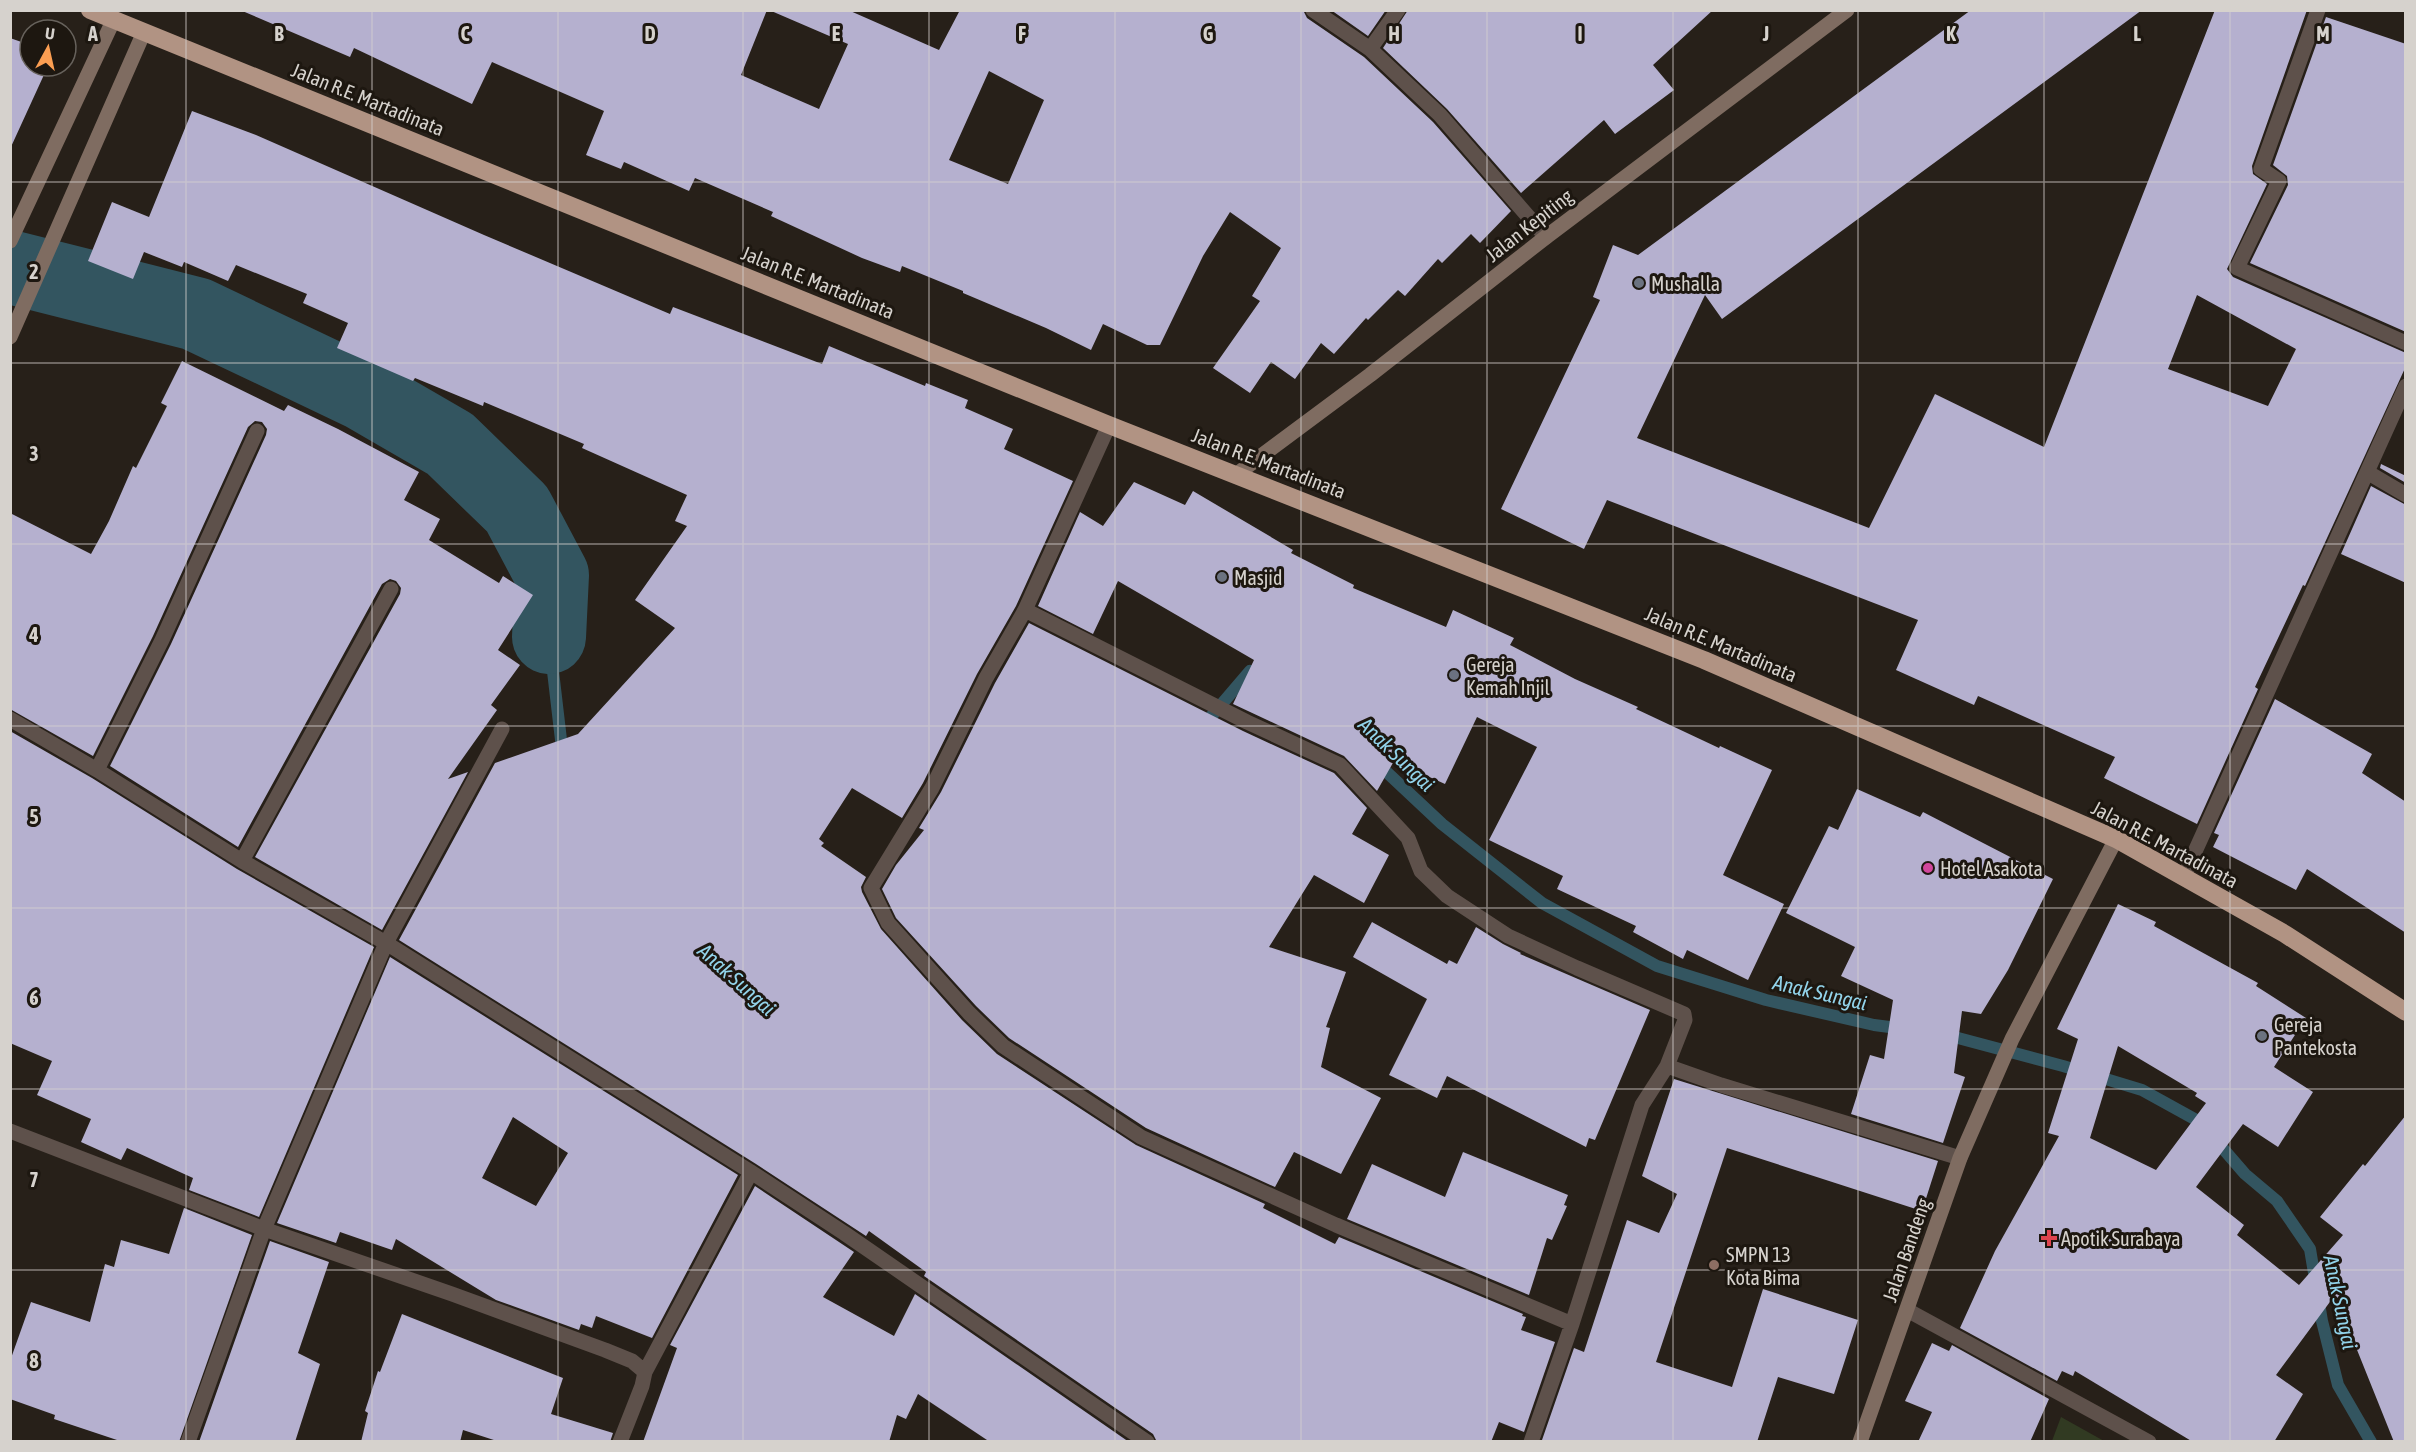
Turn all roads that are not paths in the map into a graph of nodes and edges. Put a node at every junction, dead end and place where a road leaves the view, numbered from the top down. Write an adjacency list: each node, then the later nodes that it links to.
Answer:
1 (90, 10): 6 (highway, Jalan R.E. Martadinata)
2 (1313, 10): 8 (street)
3 (1398, 10): 8 (street)
4 (1847, 10): 9 (street, Jalan Kepiting)
5 (2319, 10): 12 (street)
6 (113, 21): 7 (highway, Jalan R.E. Martadinata); 10 (street)
7 (144, 32): 11 (street); 14 (highway, Jalan R.E. Martadinata)
8 (1370, 49): 9 (street)
9 (1546, 237): 17 (street, Jalan Kepiting)
10 (10, 241)
11 (10, 337)
12 (2406, 344)
13 (2406, 386): 16 (street)
14 (1109, 425): 17 (highway, Jalan R.E. Martadinata); 20 (street)
15 (257, 431): 23 (street)
16 (2367, 472): 18 (street); 26 (street)
17 (1237, 474): 24 (highway, Jalan R.E. Martadinata)
18 (2406, 495)
19 (391, 589): 25 (street)
20 (1025, 610): 29 (street); 35 (street)
21 (10, 719): 23 (street)
22 (502, 729): 27 (street)
23 (97, 770): 25 (street)
24 (2116, 839): 26 (highway, Jalan R.E. Martadinata); 31 (street, Jalan Bandeng)
25 (242, 861): 27 (street)
26 (2183, 878): 28 (highway, Jalan R.E. Martadinata)
27 (386, 943): 32 (street); 33 (street)
28 (2406, 1012)
29 (1667, 1066): 31 (street); 35 (street)
30 (10, 1131): 33 (street)
31 (1960, 1158): 34 (street, Jalan Bandeng)
32 (751, 1172): 36 (street); 39 (street)
33 (264, 1229): 36 (street); 37 (street)
34 (1907, 1310): 41 (street, Jalan Bandeng); 42 (street)
35 (1572, 1324): 40 (street)
36 (645, 1372): 38 (street)
37 (188, 1442)
38 (620, 1442)
39 (1147, 1442)
40 (1531, 1442)
41 (1860, 1442)
42 (2149, 1442)

